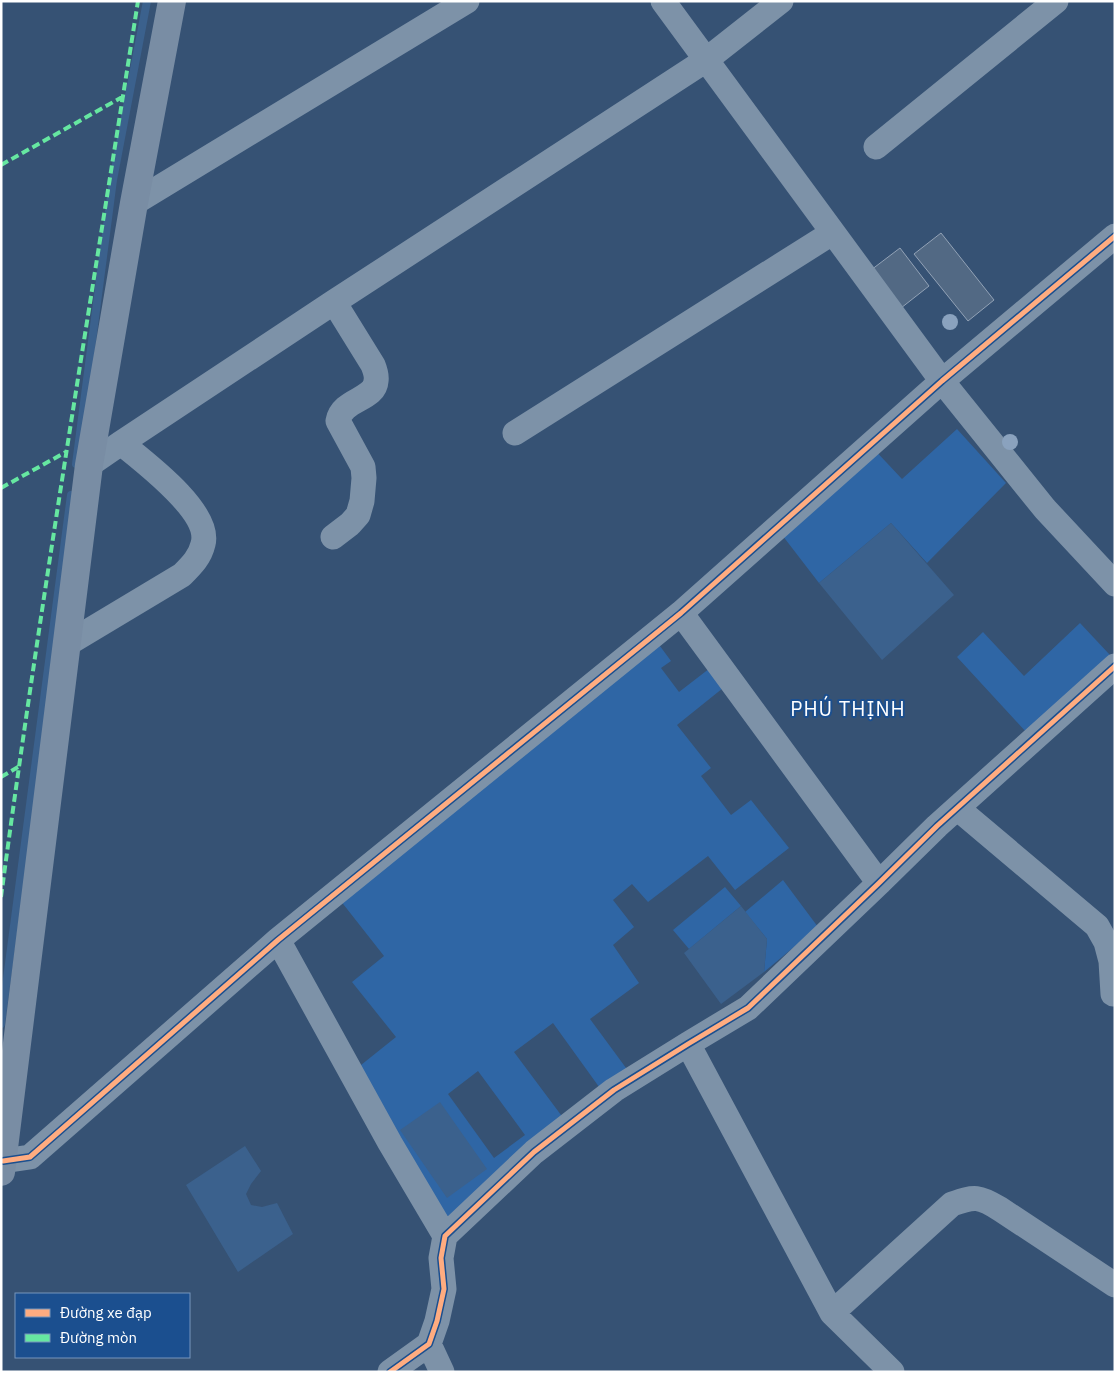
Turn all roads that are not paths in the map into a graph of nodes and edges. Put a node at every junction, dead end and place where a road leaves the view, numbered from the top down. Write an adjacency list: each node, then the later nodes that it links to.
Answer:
1 (172, 1): 8 (main road)
2 (467, 1): 8 (street)
3 (664, 1): 6 (street)
4 (780, 1): 6 (street)
5 (1056, 1): 7 (street)
6 (706, 60): 9 (street); 11 (street)
7 (876, 147)
8 (134, 203): 15 (main road)
9 (832, 233): 12 (street); 13 (street)
10 (1115, 236): 12 (street)
11 (334, 302): 14 (street); 16 (street)
12 (942, 381): 17 (street); 18 (street)
13 (515, 433)
14 (121, 443): 15 (street); 19 (street)
15 (89, 465): 19 (main road)
16 (333, 538)
17 (1115, 584)
18 (681, 614): 22 (street); 23 (street)
19 (67, 644): 26 (main road)
20 (1115, 666): 21 (street)
21 (957, 808): 22 (street); 24 (street)
22 (880, 883): 25 (street)
23 (278, 940): 26 (street); 27 (street)
24 (1114, 994)
25 (688, 1044): 27 (street); 29 (street)
26 (2, 1167)
27 (445, 1236): 30 (street)
28 (1115, 1285): 29 (street)
29 (832, 1314): 33 (street)
30 (429, 1344): 31 (street); 32 (street)
31 (390, 1372)
32 (442, 1372)
33 (892, 1372)

